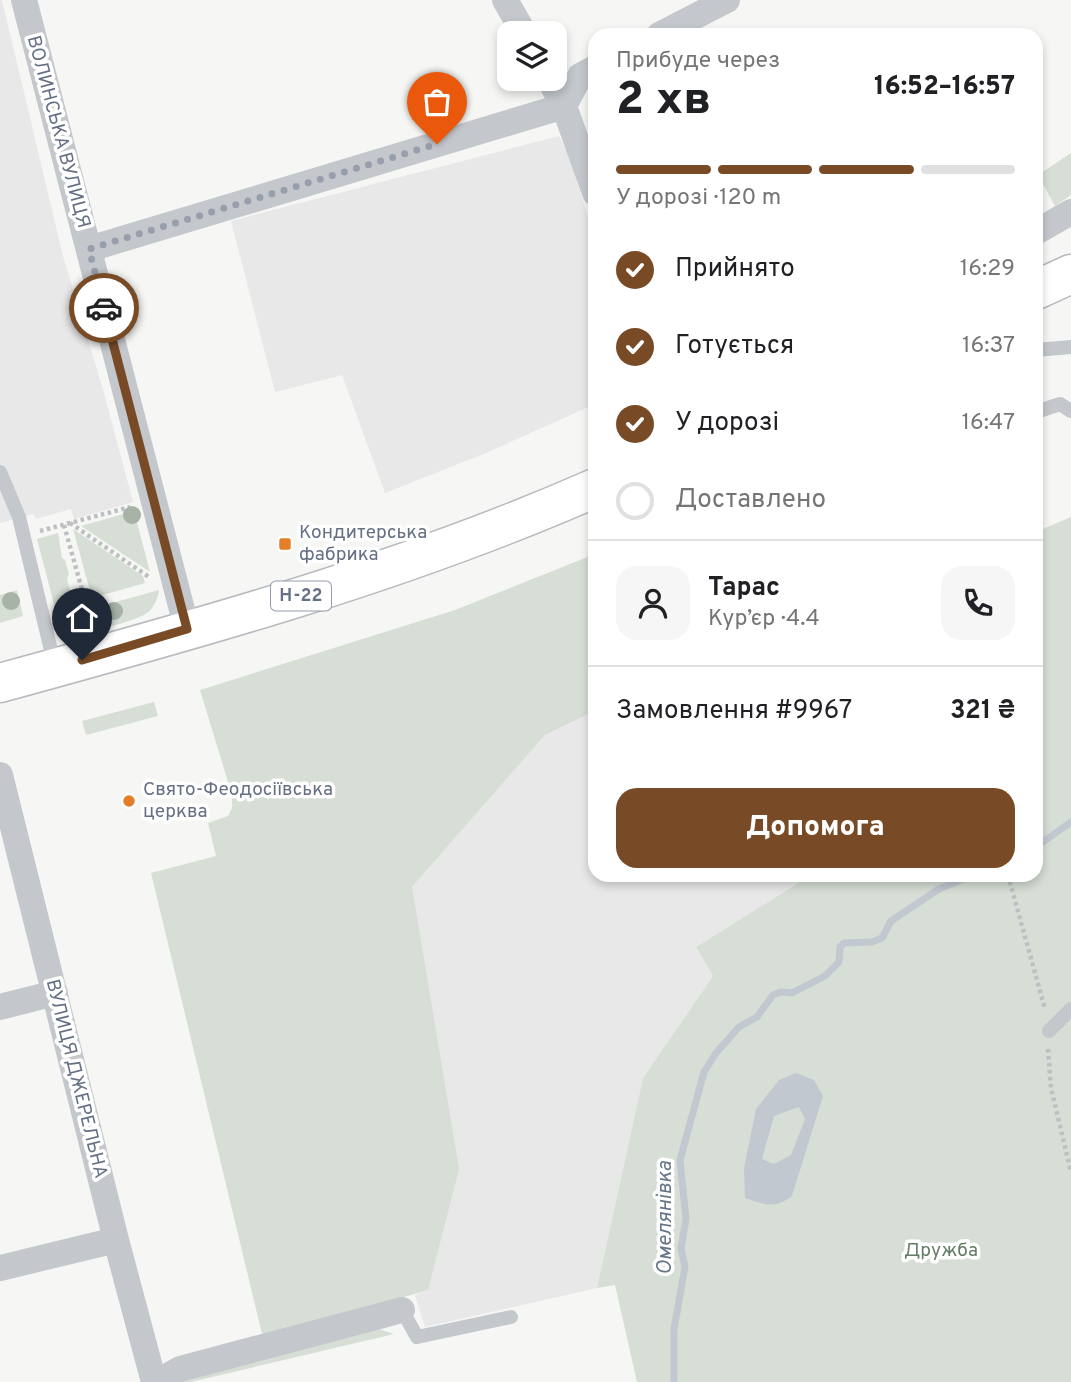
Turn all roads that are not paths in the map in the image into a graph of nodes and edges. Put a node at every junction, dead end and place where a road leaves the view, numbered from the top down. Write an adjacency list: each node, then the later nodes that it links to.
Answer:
1 (25, 0): 12 (street, ВОЛИНСЬКА ВУЛИЦЯ)
2 (505, 0): 4 (street)
3 (727, 0): 5 (street)
4 (517, 21)
5 (673, 28)
6 (588, 72): 8 (street)
7 (556, 91): 8 (street)
8 (564, 106): 9 (street); 12 (street)
9 (588, 173)
10 (1070, 216): 11 (street)
11 (1043, 229)
12 (89, 249): 21 (street, ВОЛИНСЬКА ВУЛИЦЯ)
13 (1071, 274): 14 (main road)
14 (1043, 287)
15 (1071, 347): 16 (lane)
16 (1043, 350)
17 (1043, 410): 18 (lane)
18 (1071, 411)
19 (0, 472): 22 (lane)
20 (588, 491): 21 (main road, Н-22)
21 (187, 629): 22 (main road, Н-22)
22 (55, 668): 23 (main road, Н-22)
23 (0, 683)
24 (0, 775): 25 (street, ВУЛИЦЯ ДЖЕРЕЛЬНА)
25 (55, 993): 26 (street); 29 (street, ВУЛИЦЯ ДЖЕРЕЛЬНА)
26 (0, 1007)
27 (1071, 1009): 28 (lane)
28 (1049, 1031)
29 (116, 1240): 30 (street); 33 (street, ВУЛИЦЯ ДЖЕРЕЛЬНА)
30 (0, 1268)
31 (402, 1310): 32 (lane); 33 (street)
32 (512, 1317)
33 (155, 1382)

